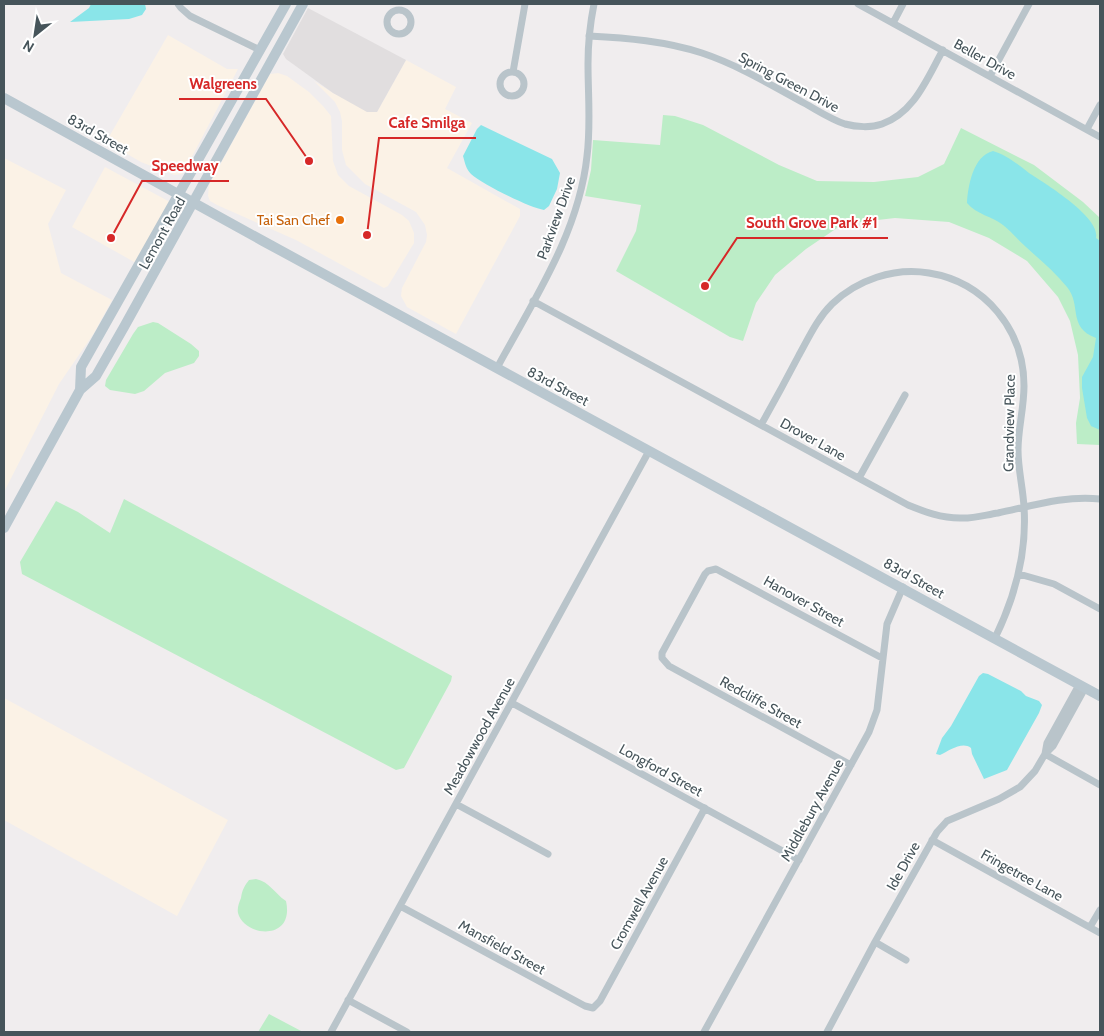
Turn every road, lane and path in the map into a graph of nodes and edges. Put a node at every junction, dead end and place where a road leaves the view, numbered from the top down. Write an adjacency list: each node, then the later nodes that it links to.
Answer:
1 (178, 4): 11 (street)
2 (286, 4): 11 (main road, Lemont Road)
3 (303, 4): 20 (main road, Lemont Road)
4 (525, 4): 13 (street)
5 (594, 4): 10 (street, Parkview Drive)
6 (858, 4): 9 (street, Beller Drive)
7 (904, 4): 9 (street)
8 (1029, 4): 14 (street)
9 (893, 23): 12 (street, Beller Drive)
10 (589, 36): 12 (street, Spring Green Drive); 21 (street, Parkview Drive)
11 (260, 50): 19 (main road, Lemont Road)
12 (943, 50): 14 (street, Beller Drive)
13 (513, 72)
14 (990, 76): 17 (street, Beller Drive)
15 (4, 98): 19 (main road, 83rd Street)
16 (1100, 105): 17 (street)
17 (1087, 129): 18 (street, Beller Drive)
18 (1100, 138)
19 (178, 195): 20 (main road, 83rd Street); 23 (main road, Lemont Road)
20 (194, 203): 22 (main road, 83rd Street); 23 (main road, Lemont Road)
21 (533, 302): 22 (street, Parkview Drive); 25 (street, Drover Lane)
22 (497, 368): 26 (main road, 83rd Street)
23 (80, 390): 30 (main road, Lemont Road)
24 (905, 395): 27 (street)
25 (761, 425): 27 (street, Drover Lane); 29 (street, Grandview Place)
26 (649, 451): 33 (main road, 83rd Street); 39 (street, Meadowwood Avenue)
27 (859, 478): 29 (street, Drover Lane)
28 (1100, 499): 29 (street, Drover Lane)
29 (1024, 507): 32 (street, Grandview Place)
30 (4, 528)
31 (713, 569): 36 (street, Hanover Street); 41 (street, Redcliffe Street)
32 (1019, 574): 34 (street); 35 (street, Grandview Place)
33 (903, 587): 35 (main road, 83rd Street); 36 (street, Middlebury Avenue)
34 (1100, 609)
35 (996, 638): 37 (main road, 83rd Street)
36 (882, 658): 41 (street, Middlebury Avenue)
37 (1082, 686): 38 (main road, 83rd Street); 40 (street, Ide Drive)
38 (1100, 696)
39 (512, 703): 43 (street, Meadowwood Avenue); 44 (street, Longford Street)
40 (1044, 754): 42 (street); 45 (street, Ide Drive)
41 (851, 765): 47 (street, Middlebury Avenue)
42 (1100, 785)
43 (456, 804): 46 (street); 48 (street, Meadowwood Avenue)
44 (705, 808): 47 (street, Longford Street); 55 (street, Cromwell Avenue)
45 (932, 840): 50 (street, Fringetree Lane); 52 (street, Ide Drive)
46 (548, 854)
47 (799, 860): 58 (street, Middlebury Avenue)
48 (400, 906): 54 (street, Meadowwood Avenue); 55 (street, Mansfield Street)
49 (1100, 910): 50 (street)
50 (1090, 927): 51 (street, Fringetree Lane)
51 (1100, 933)
52 (875, 942): 53 (street); 59 (street, Ide Drive)
53 (906, 960)
54 (348, 1000): 56 (street, Meadowwood Avenue); 57 (street)
55 (593, 1008)
56 (331, 1032)
57 (407, 1032)
58 (704, 1032)
59 (827, 1032)

